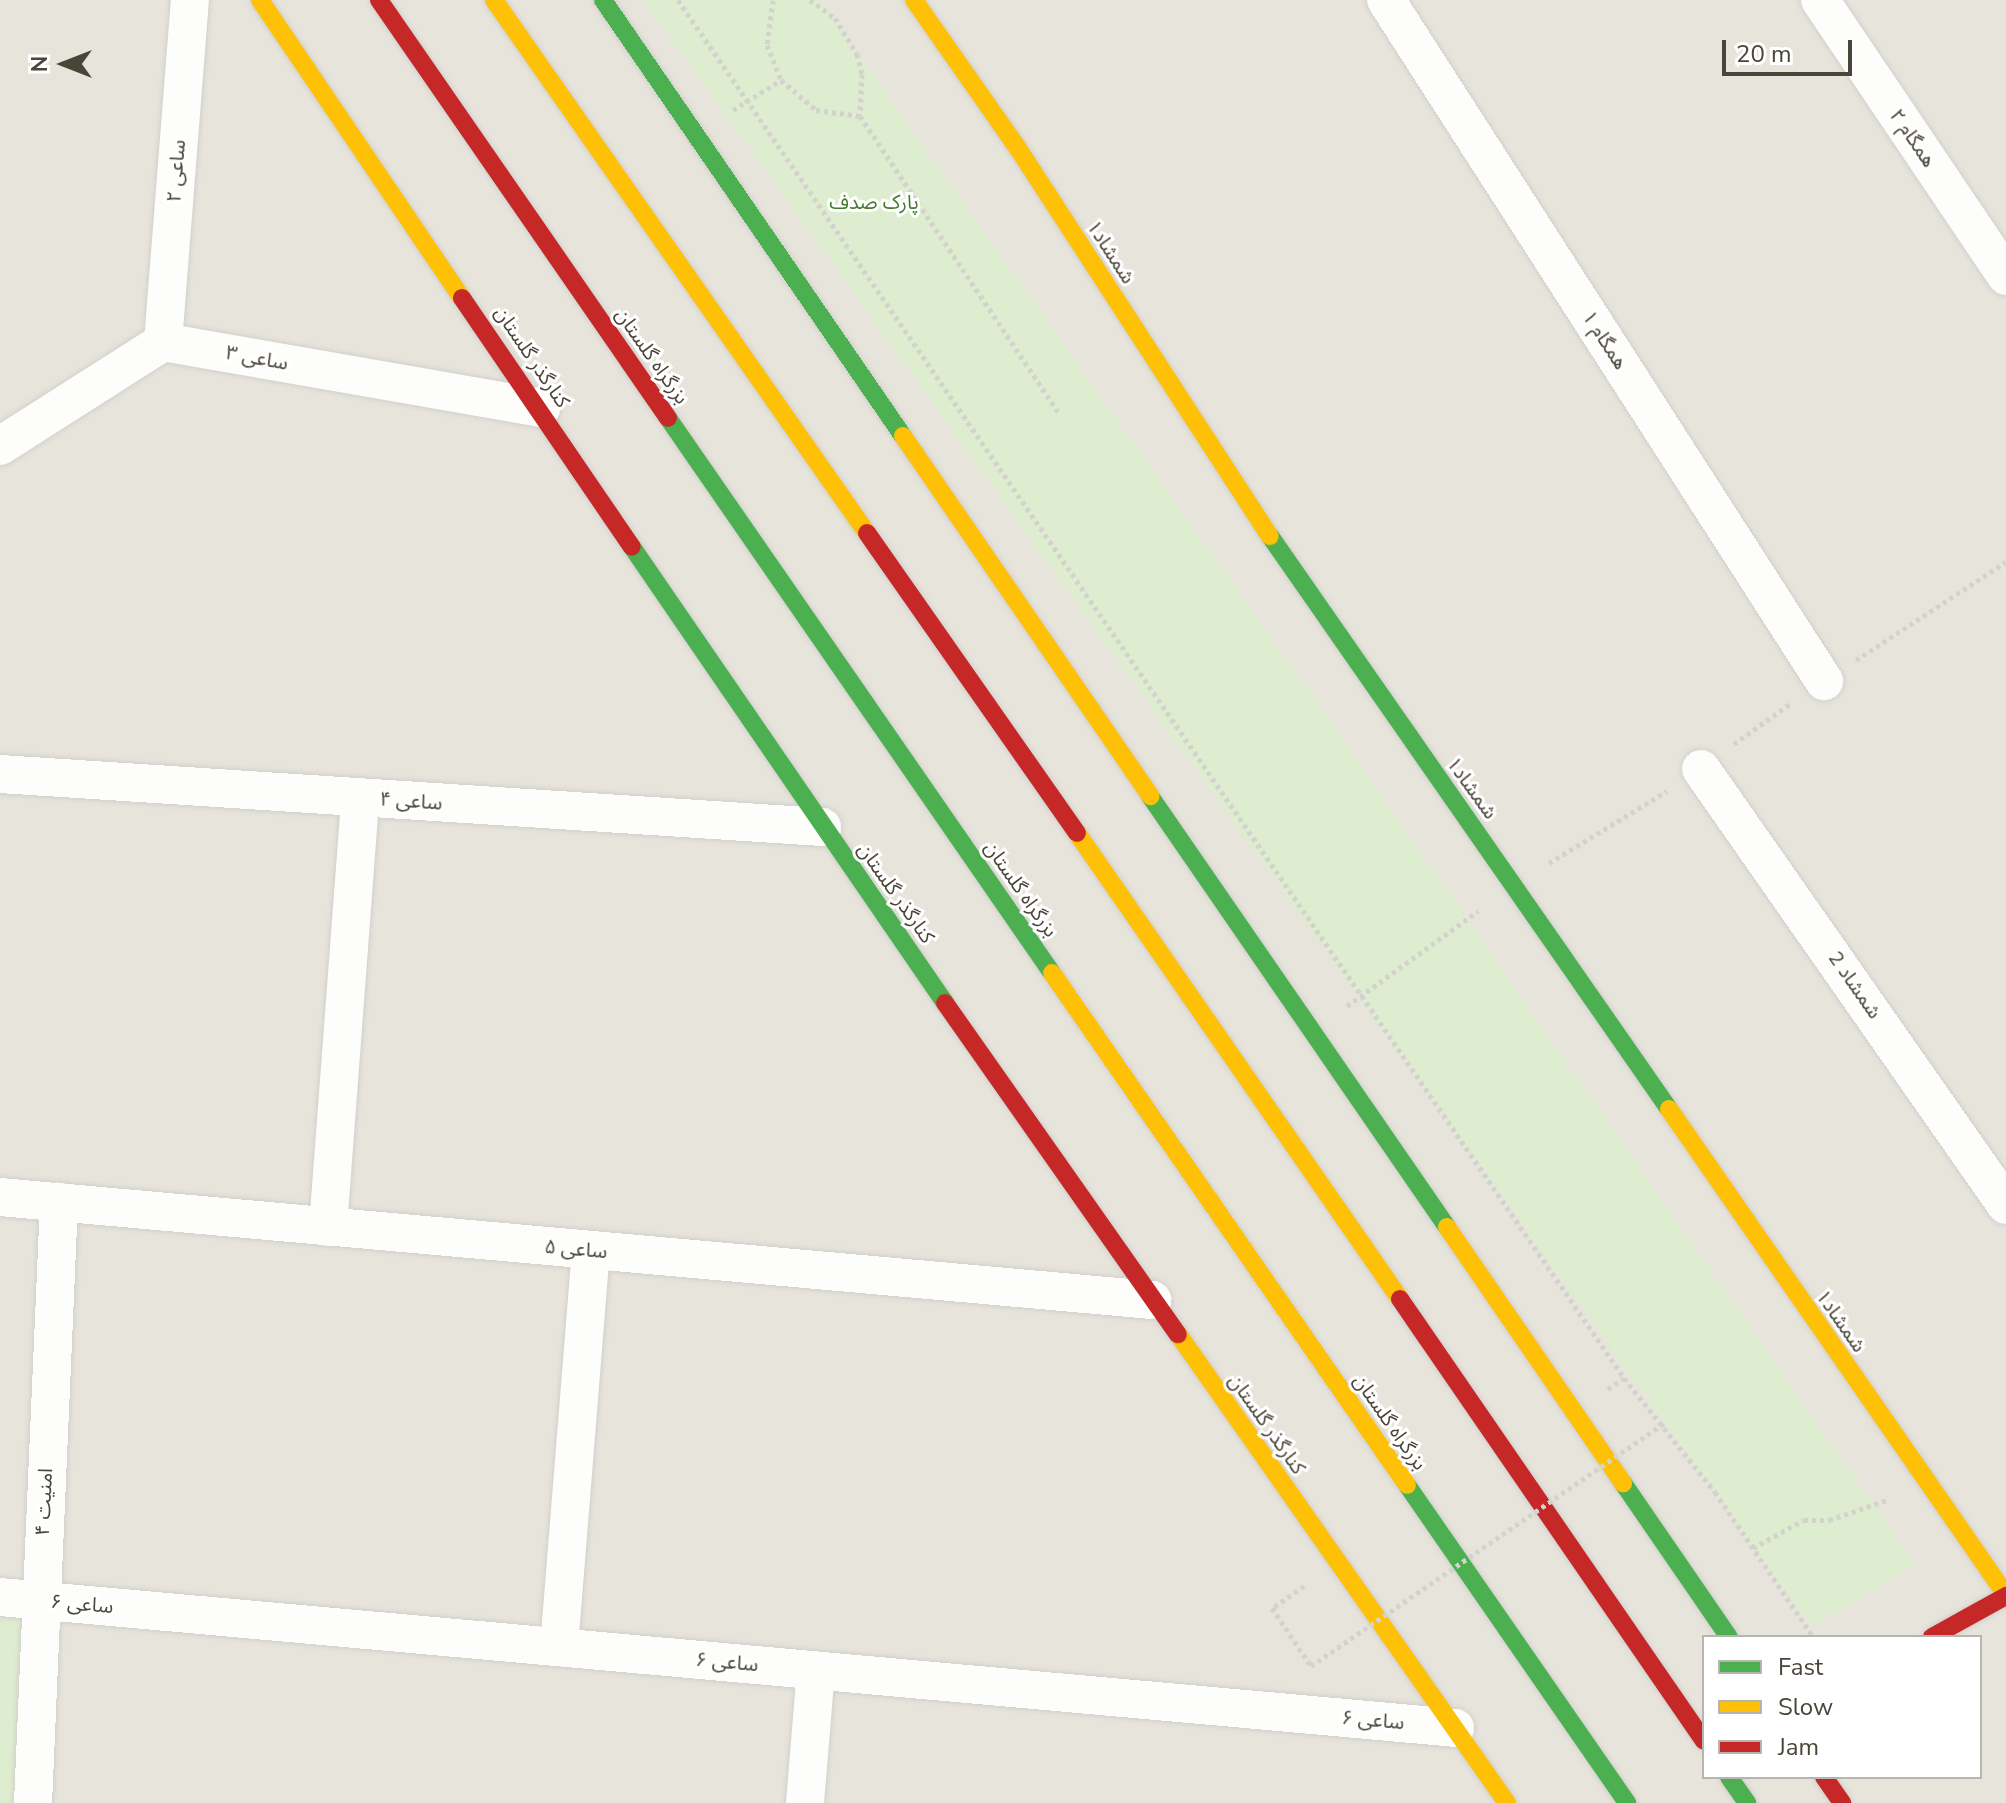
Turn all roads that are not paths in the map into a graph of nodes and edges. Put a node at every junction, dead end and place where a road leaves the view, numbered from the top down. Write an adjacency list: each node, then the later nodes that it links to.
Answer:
1 (190, 0): 10 (street, ساعی ۲)
2 (260, 0): 11 (main road, کنارگذر گلستان)
3 (379, 0): 38 (main road, بزرگراه گلستان)
4 (494, 0): 32 (main road)
5 (603, 0): 27 (main road)
6 (914, 0): 24 (main road, شمشاد۱)
7 (1386, 0): 13 (street, همگام ۱)
8 (1820, 0): 9 (street, همگام ۲)
9 (2006, 276)
10 (163, 342): 11 (street, ساعی ۳); 12 (street)
11 (541, 408): 17 (main road, کنارگذر گلستان)
12 (0, 446)
13 (1824, 681)
14 (1701, 769): 20 (street, شمشاد 2)
15 (0, 774): 16 (street, ساعی ۴)
16 (360, 797): 17 (street, ساعی ۴); 21 (street)
17 (822, 827): 23 (main road, کنارگذر گلستان)
18 (0, 1197): 19 (street, ساعی ۵)
19 (59, 1202): 21 (street, ساعی ۵); 26 (street, امنیت ۴)
20 (2006, 1205)
21 (328, 1227): 22 (street, ساعی ۵)
22 (591, 1250): 23 (street, ساعی ۵); 29 (street)
23 (1152, 1300): 31 (main road, کنارگذر گلستان)
24 (2006, 1596): 28 (main road)
25 (0, 1597): 26 (street, ساعی ۶)
26 (39, 1600): 29 (street, ساعی ۶); 35 (street, امنیت ۴)
27 (1728, 1635)
28 (1936, 1635)
29 (559, 1647): 30 (street, ساعی ۶)
30 (816, 1670): 31 (street, ساعی ۶); 36 (street)
31 (1455, 1728): 37 (main road, کنارگذر گلستان)
32 (1702, 1738)
33 (1730, 1779): 39 (main road)
34 (1825, 1779): 40 (main road)
35 (33, 1803)
36 (805, 1803)
37 (1507, 1803)
38 (1627, 1803)
39 (1747, 1803)
40 (1842, 1803)

